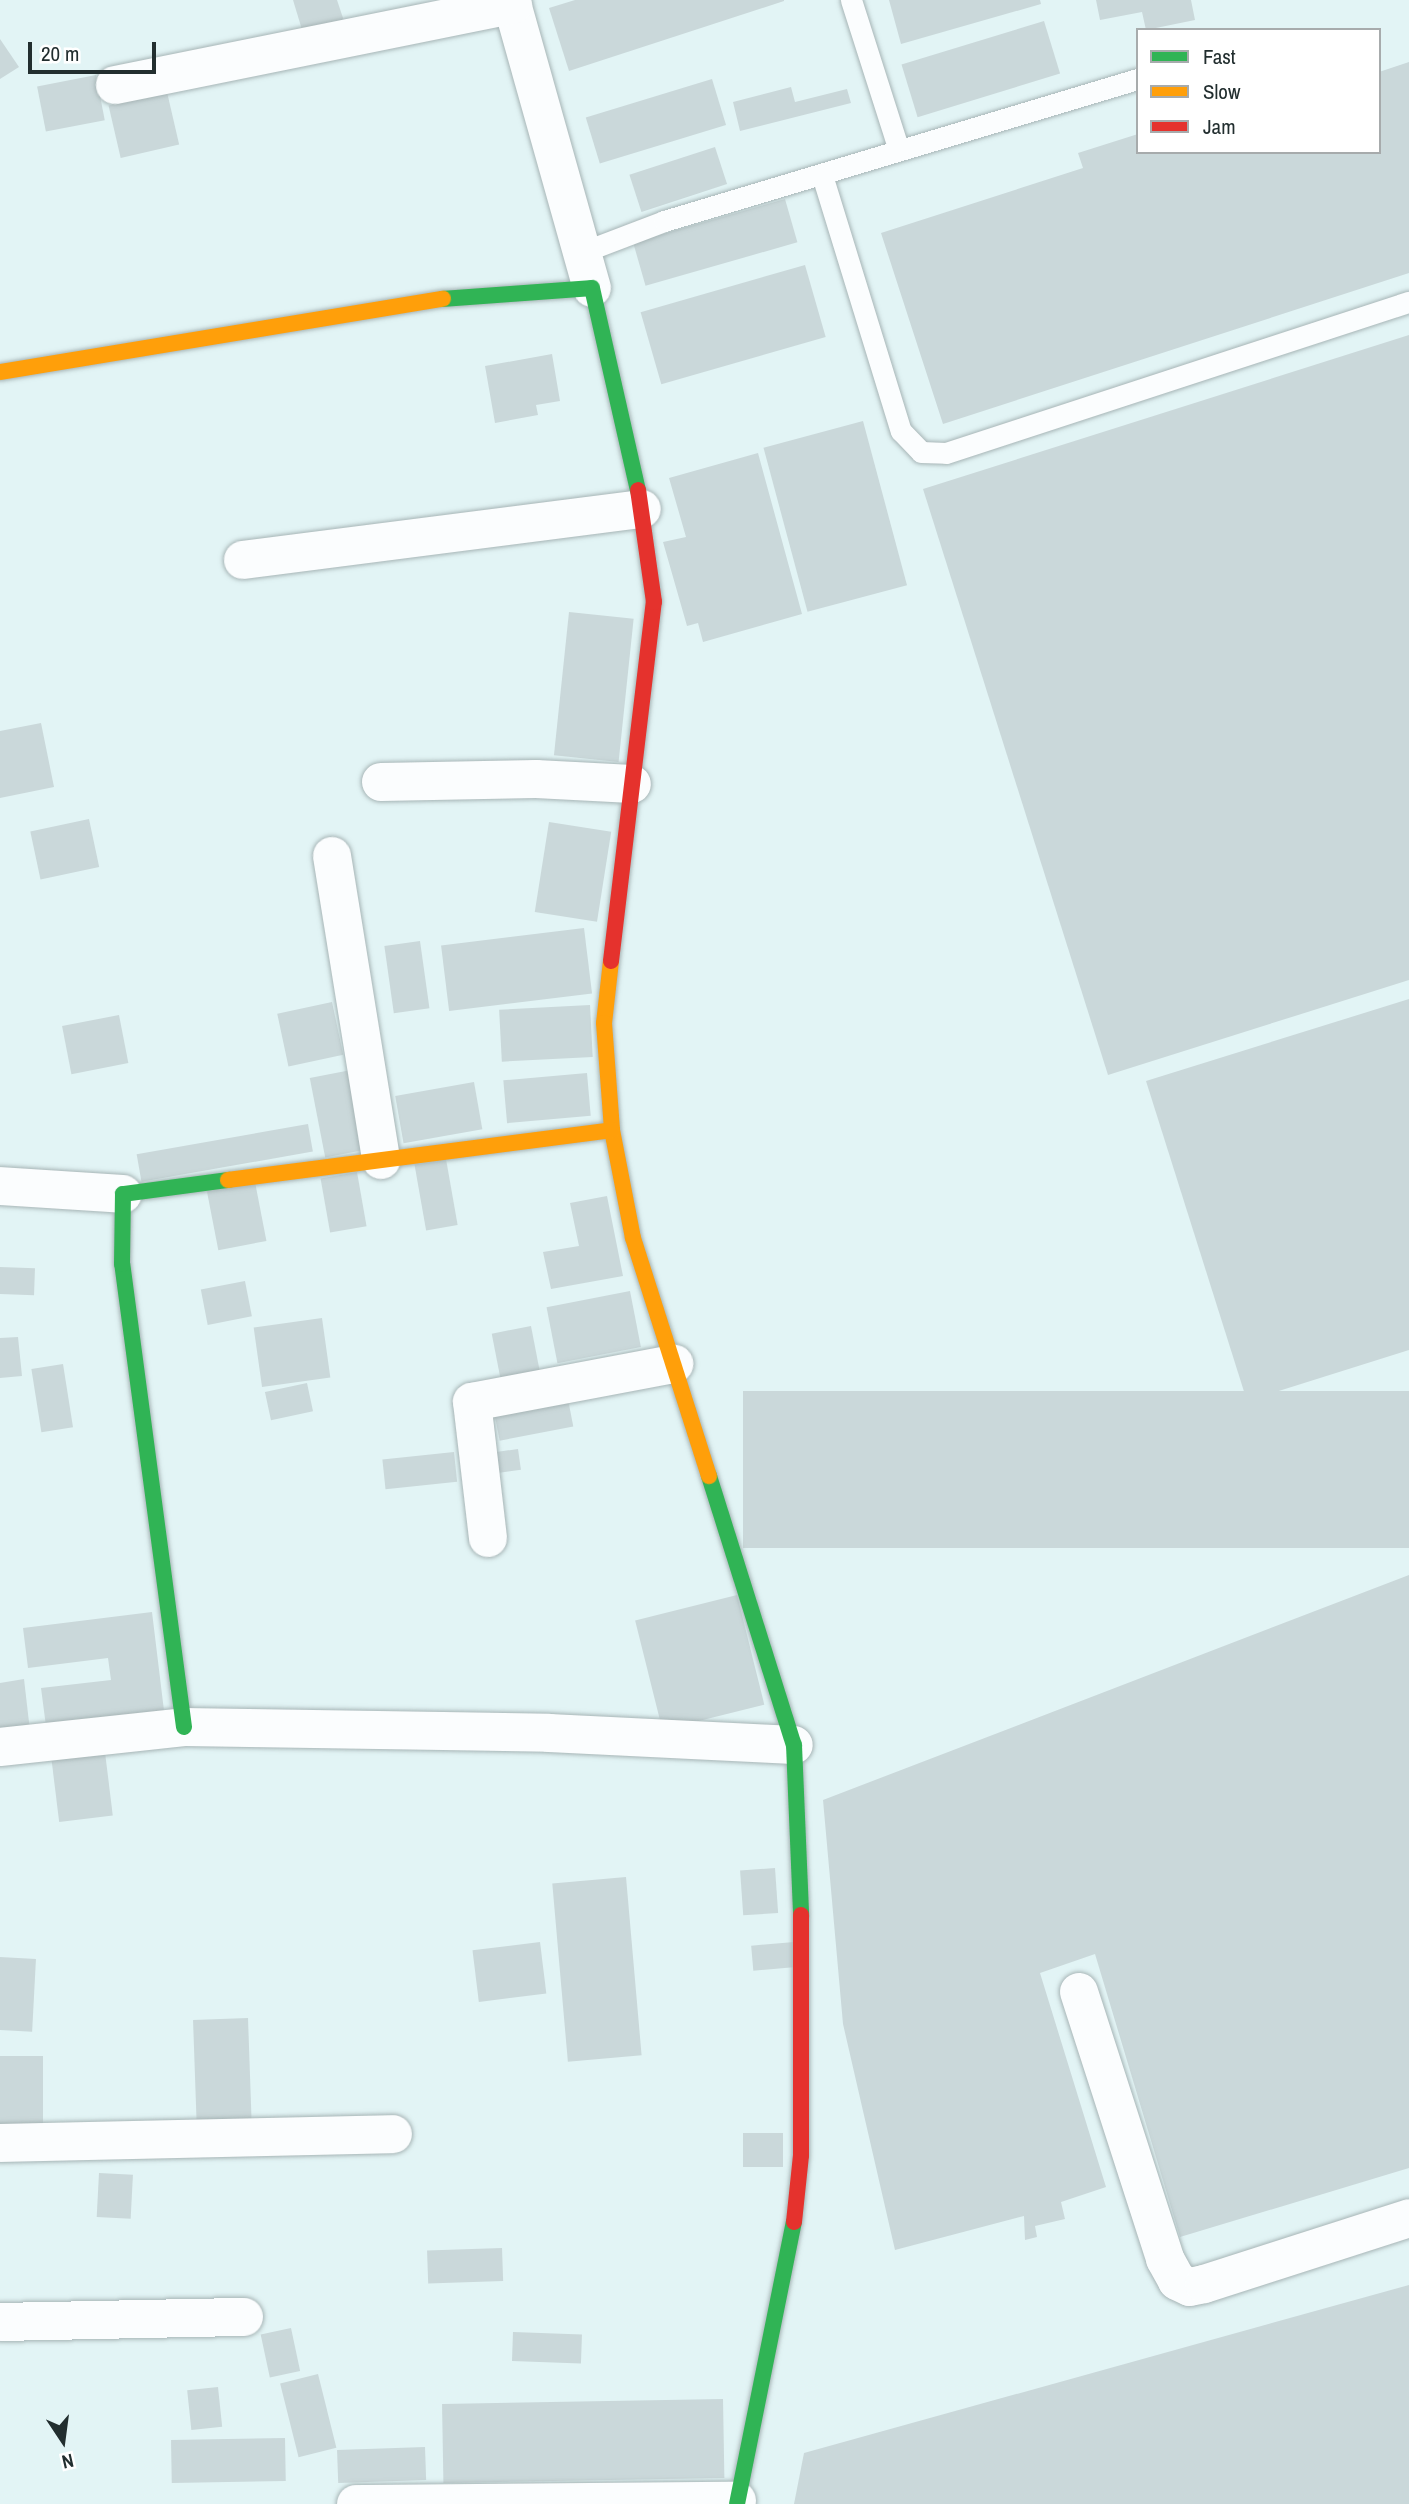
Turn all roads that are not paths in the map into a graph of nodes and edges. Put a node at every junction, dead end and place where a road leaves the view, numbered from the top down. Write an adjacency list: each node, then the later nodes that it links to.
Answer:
1 (851, 0): 5 (lane)
2 (512, 3): 4 (street); 7 (street)
3 (1136, 80): 5 (lane)
4 (115, 85)
5 (899, 150): 6 (lane)
6 (822, 175): 7 (lane); 9 (lane)
7 (583, 252): 8 (street)
8 (592, 288): 10 (street); 11 (street)
9 (1409, 302)
10 (0, 372)
11 (642, 509): 12 (street); 14 (street)
12 (243, 560)
13 (381, 782): 14 (street)
14 (632, 784): 16 (street)
15 (332, 856): 17 (street)
16 (612, 1130): 17 (street); 20 (street)
17 (381, 1160): 19 (street)
18 (0, 1186): 19 (street)
19 (123, 1194): 22 (street)
20 (674, 1364): 21 (street); 23 (street)
21 (488, 1538)
22 (184, 1727): 23 (street); 24 (street)
23 (794, 1745): 31 (street)
24 (0, 1747)
25 (1079, 1992): 28 (street)
26 (393, 2134): 27 (street)
27 (0, 2143)
28 (1409, 2218)
29 (244, 2317): 30 (street)
30 (0, 2322)
31 (737, 2503): 32 (street)
32 (356, 2504)

